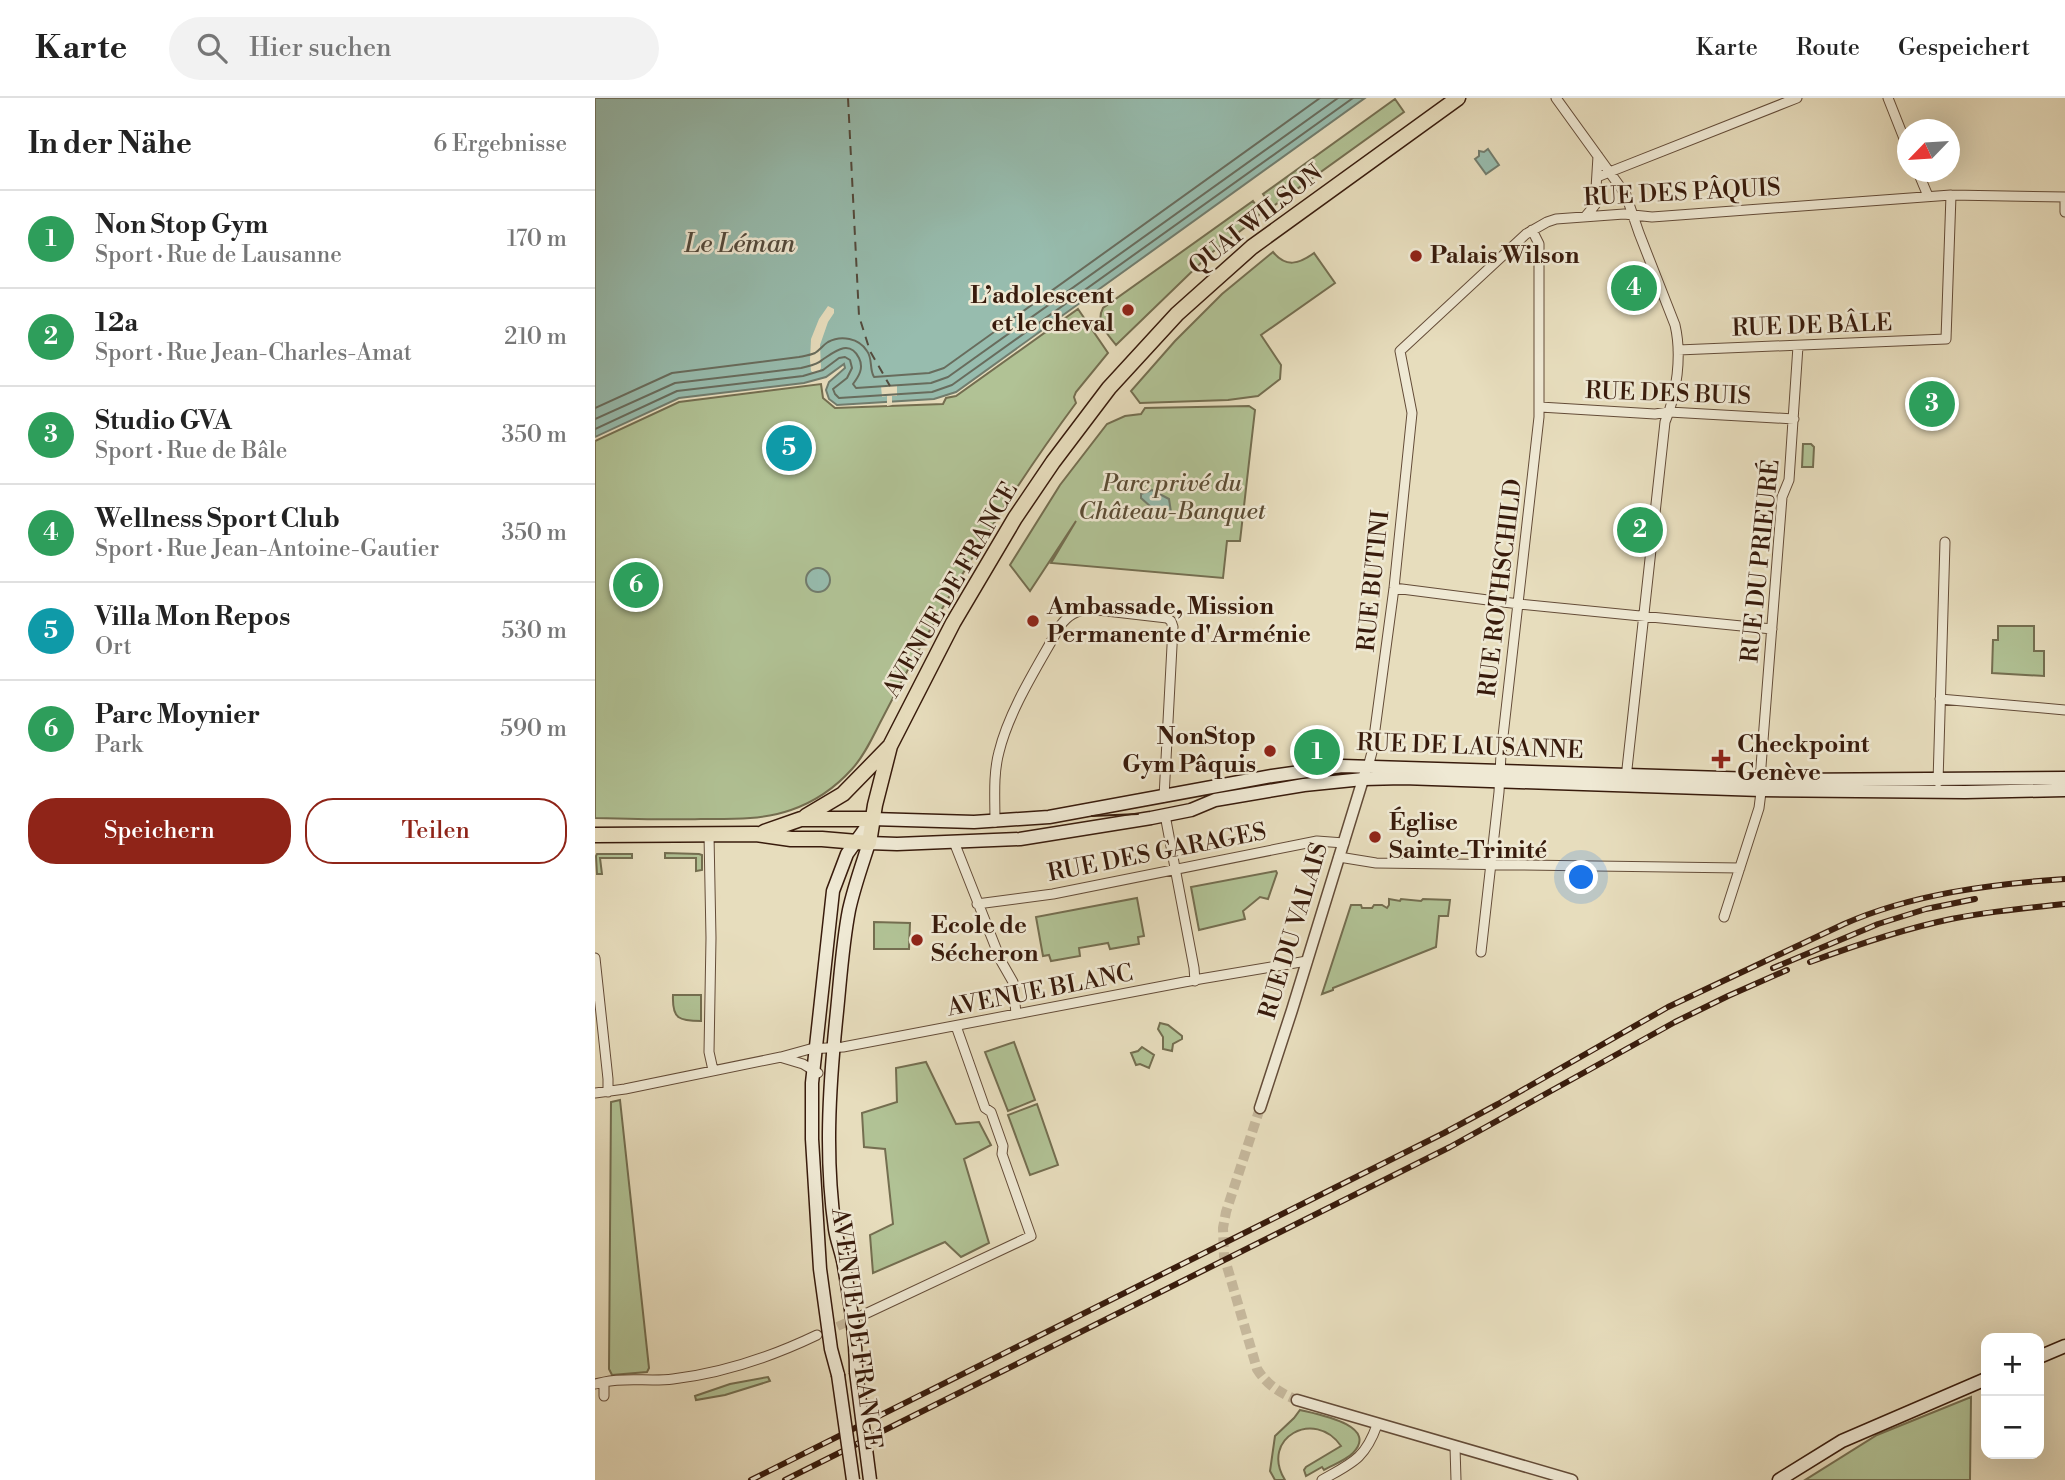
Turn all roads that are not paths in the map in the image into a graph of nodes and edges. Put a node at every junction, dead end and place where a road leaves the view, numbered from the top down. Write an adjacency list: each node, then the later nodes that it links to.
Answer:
1 (1458, 98): 19 (main road, QUAI WILSON)
2 (1556, 98): 6 (street)
3 (1797, 98): 7 (street)
4 (1888, 98): 5 (street)
5 (1897, 121)
6 (1598, 155): 7 (street); 8 (street)
7 (1609, 172): 8 (street); 14 (street)
8 (1597, 177): 15 (street)
9 (1922, 182): 11 (street)
10 (1951, 195): 11 (street, RUE DES PÂQUIS); 12 (street, RUE DES PÂQUIS); 17 (street, RUE DE BÂLE)
11 (1928, 197): 14 (street, RUE DES PÂQUIS)
12 (2065, 197): 13 (street)
13 (2065, 212)
14 (1634, 215): 15 (street, RUE DES PÂQUIS); 18 (street)
15 (1585, 217): 16 (street, RUE DES PÂQUIS)
16 (1532, 230): 20 (street, RUE DES PÂQUIS); 21 (street, RUE ROTHSCHILD)
17 (1798, 346): 18 (street, RUE DE BÂLE); 23 (street, RUE DU PRIEURÉ)
18 (1678, 350): 22 (street)
19 (1100, 399): 31 (main road, AVENUE DE FRANCE)
20 (1411, 399): 25 (street, RUE BUTINI)
21 (1540, 407): 22 (street, RUE DES BUIS); 26 (street, RUE ROTHSCHILD)
22 (1669, 412): 23 (street, RUE DES BUIS); 27 (street)
23 (1794, 419): 28 (street, RUE DU PRIEURÉ)
24 (1945, 542): 29 (street)
25 (1394, 588): 26 (street); 32 (street, RUE BUTINI)
26 (1519, 604): 27 (street); 33 (street, RUE ROTHSCHILD)
27 (1645, 616): 28 (street); 35 (street)
28 (1772, 629): 36 (street, RUE DU PRIEURÉ)
29 (1940, 699): 30 (street); 37 (street)
30 (2065, 710)
31 (890, 746): 41 (main road); 42 (main road, AVENUE DE FRANCE)
32 (1365, 773): 33 (main road); 39 (main road, RUE DE LAUSANNE); 40 (main road, RUE DE LAUSANNE); 49 (street, RUE DU VALAIS)
33 (1499, 776): 35 (main road); 51 (street, RUE ROTHSCHILD)
34 (2065, 778): 37 (main road)
35 (1626, 780): 36 (main road)
36 (1761, 783): 37 (main road); 52 (street, RUE DU PRIEURÉ)
37 (1938, 785): 38 (main road)
38 (2065, 790)
39 (1164, 797): 43 (main road, RUE DE LAUSANNE); 43 (street)
40 (1165, 815): 48 (main road, RUE DE LAUSANNE); 53 (street)
41 (801, 819): 42 (main road, RUE DE LAUSANNE); 44 (main road, RUE DE LAUSANNE)
42 (872, 819): 43 (main road, RUE DE LAUSANNE); 47 (main road, AVENUE DE FRANCE)
43 (995, 822)
44 (756, 834): 46 (main road, RUE DE LAUSANNE); 47 (main road, RUE DE LAUSANNE)
45 (595, 835): 46 (main road, RUE DE LAUSANNE)
46 (709, 835): 65 (street)
47 (863, 842): 48 (main road, RUE DE LAUSANNE); 62 (main road, AVENUE DE FRANCE); 63 (main road, AVENUE DE FRANCE)
48 (954, 842): 54 (street)
49 (1344, 843): 50 (street, RUE DU VALAIS); 53 (street, RUE DES GARAGES)
50 (1339, 857): 51 (street); 58 (street, RUE DU VALAIS)
51 (1490, 865): 52 (street); 56 (street, RUE ROTHSCHILD)
52 (1739, 868): 55 (street, RUE DU PRIEURÉ)
53 (1175, 869): 54 (street, RUE DES GARAGES); 59 (street)
54 (977, 904): 60 (street)
55 (1724, 917)
56 (1481, 952)
57 (595, 958): 67 (street)
58 (1307, 961): 59 (street, AVENUE BLANC); 69 (street, RUE DU VALAIS)
59 (1195, 981): 60 (street, AVENUE BLANC)
60 (1016, 1014): 61 (street, AVENUE BLANC)
61 (956, 1026): 63 (street, AVENUE BLANC); 70 (street)
62 (815, 1048): 63 (street, AVENUE BLANC); 64 (street, AVENUE BLANC); 66 (main road, AVENUE DE FRANCE)
63 (833, 1048): 81 (main road, AVENUE DE FRANCE, bridge)
64 (781, 1057): 65 (street, AVENUE BLANC); 66 (street)
65 (713, 1070): 67 (street, AVENUE BLANC)
66 (816, 1072): 80 (main road, AVENUE DE FRANCE, bridge)
67 (608, 1092): 68 (street, AVENUE BLANC)
68 (595, 1093)
69 (1260, 1108)
70 (863, 1315)
71 (817, 1335): 75 (street)
72 (2065, 1346): 73 (main road)
73 (2044, 1355)
74 (1981, 1381): 85 (main road)
75 (599, 1383): 76 (street)
76 (604, 1396)
77 (1297, 1400): 78 (street)
78 (1377, 1424): 79 (street); 82 (street)
79 (1455, 1447): 83 (street); 84 (street)
80 (853, 1480)
81 (870, 1480)
82 (1322, 1480)
83 (1456, 1480)
84 (1572, 1480)
85 (1779, 1480)

